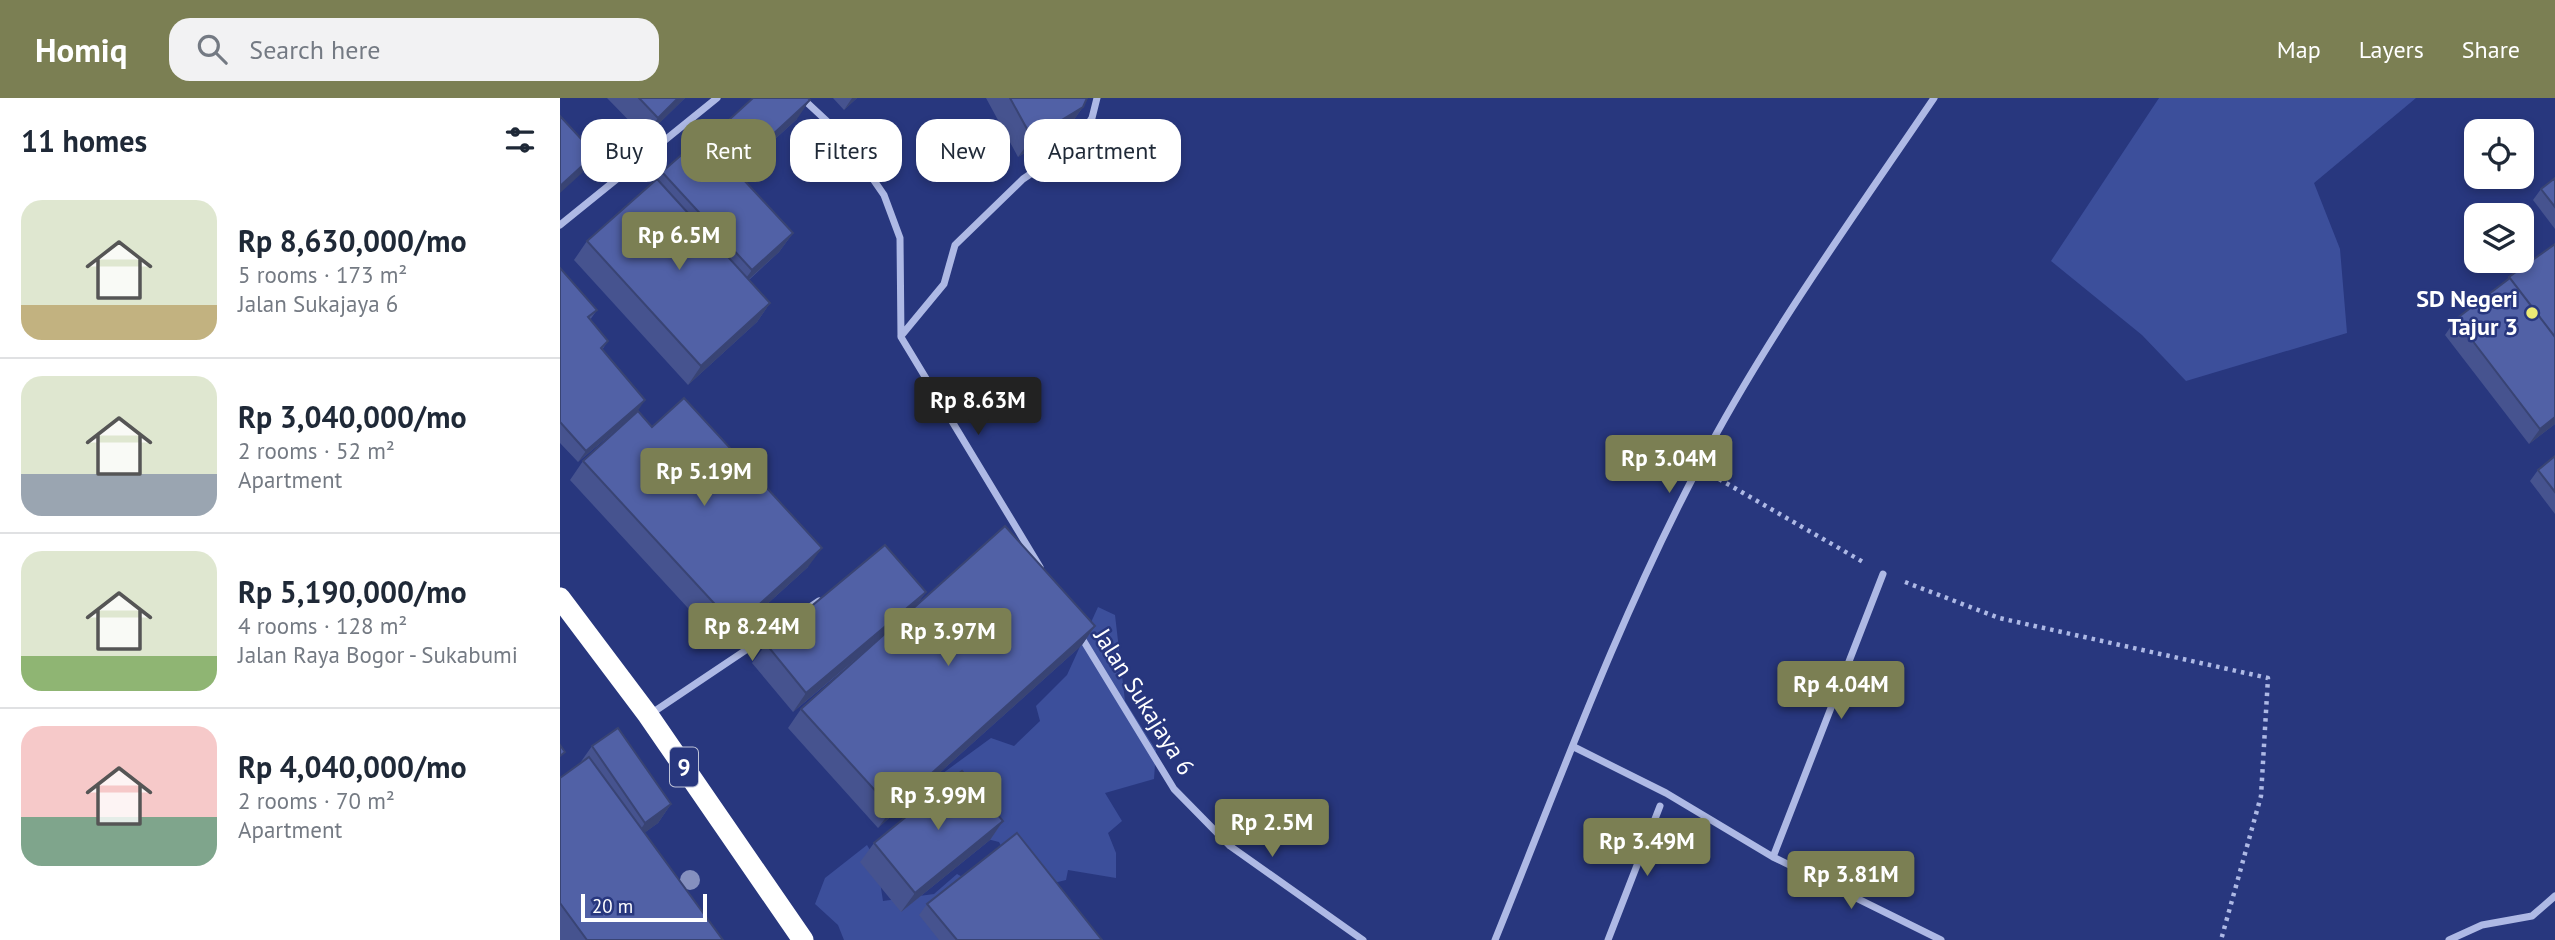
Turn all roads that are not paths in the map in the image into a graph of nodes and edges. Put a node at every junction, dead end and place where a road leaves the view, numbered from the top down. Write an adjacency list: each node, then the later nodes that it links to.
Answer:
1 (717, 98): 5 (street)
2 (802, 98): 6 (street)
3 (1097, 98): 6 (street)
4 (1934, 98): 13 (street)
5 (560, 225)
6 (901, 337): 7 (street)
7 (1042, 571)
8 (1883, 574): 15 (street)
9 (829, 594): 12 (street)
10 (560, 598): 12 (highway, 9)
11 (1076, 628): 18 (street, Jalan Sukajaya 6)
12 (648, 715): 17 (highway, 9)
13 (1574, 747): 15 (street); 19 (street)
14 (1660, 806): 20 (street)
15 (1773, 858): 21 (street)
16 (2555, 896): 22 (street)
17 (803, 940)
18 (1363, 940)
19 (1495, 940)
20 (1608, 940)
21 (1941, 940)
22 (2449, 940)

